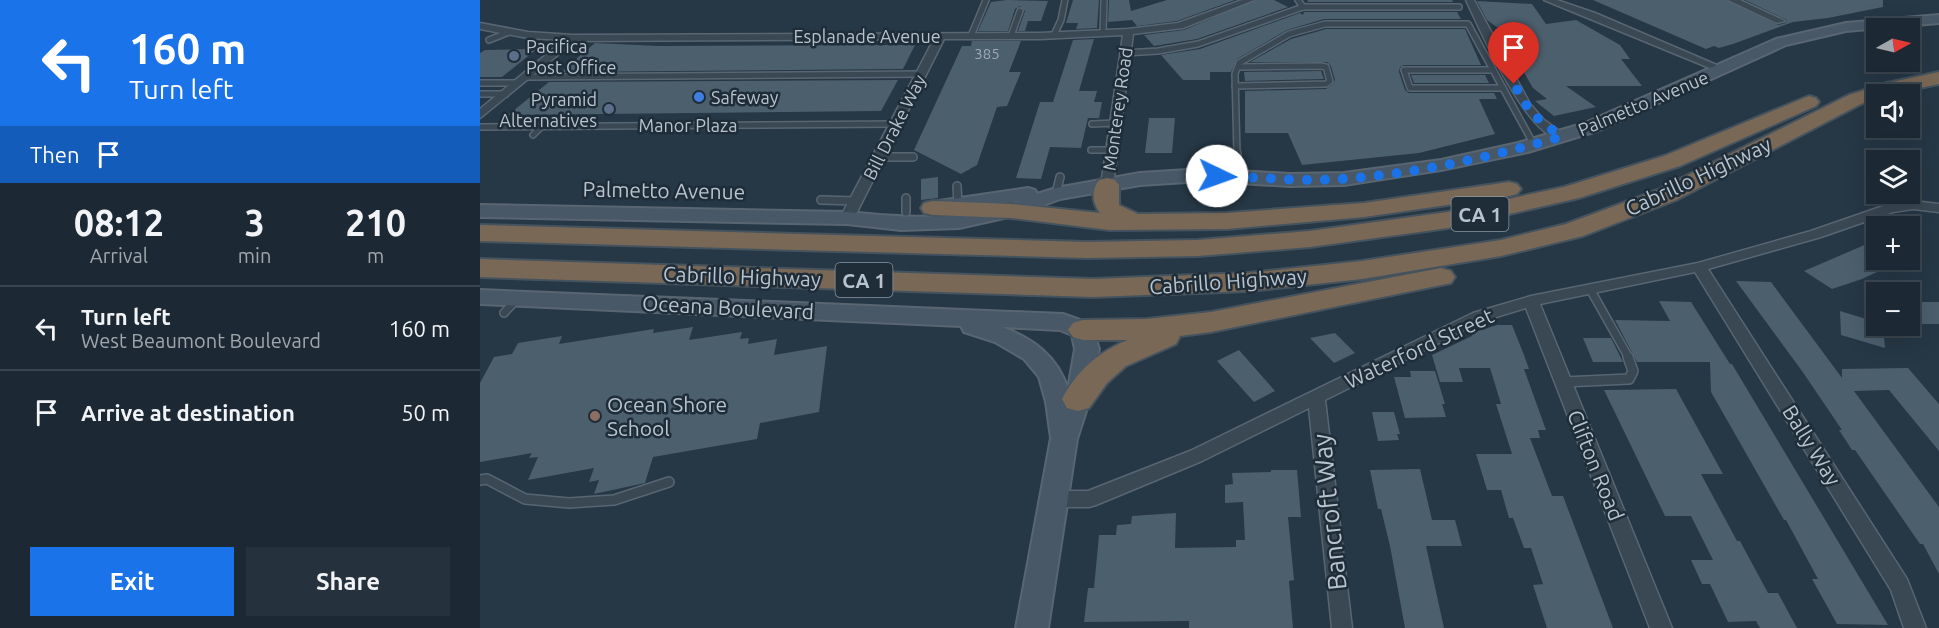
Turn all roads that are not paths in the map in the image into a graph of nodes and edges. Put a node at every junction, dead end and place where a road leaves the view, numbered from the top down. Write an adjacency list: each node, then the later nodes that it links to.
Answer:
1 (986, 0): 20 (lane)
2 (1065, 0): 18 (lane)
3 (1104, 0): 17 (lane)
4 (1250, 0): 16 (street, Esplanade Avenue)
5 (1298, 0): 10 (lane)
6 (1470, 0): 62 (street)
7 (1551, 0): 27 (street)
8 (1732, 0): 13 (street)
9 (1459, 7): 10 (lane)
10 (1303, 8): 24 (lane)
11 (1020, 11): 21 (lane)
12 (1939, 19): 27 (street, Palmetto Avenue)
13 (1780, 21)
14 (480, 26): 15 (street, Esplanade Avenue)
15 (509, 32): 22 (street, Esplanade Avenue); 23 (lane)
16 (1128, 32): 17 (street, Esplanade Avenue); 24 (street, Monterey Road)
17 (1103, 33): 18 (street, Esplanade Avenue)
18 (1054, 35): 21 (street, Esplanade Avenue)
19 (941, 36): 20 (street, Esplanade Avenue); 22 (street, Esplanade Avenue); 29 (street, Bill Drake Way)
20 (970, 36): 21 (street, Esplanade Avenue)
21 (1011, 36)
22 (573, 38): 31 (street)
23 (489, 40)
24 (1125, 53): 38 (street, Monterey Road)
25 (1939, 66): 63 (highway, Cabrillo Highway / CA 1)
26 (1238, 67): 28 (lane); 33 (lane); 33 (lane)
27 (1721, 69): 62 (street, Palmetto Avenue)
28 (1493, 70): 34 (lane); 34 (lane)
29 (920, 74): 31 (lane); 41 (street, Bill Drake Way)
30 (1939, 78): 79 (highway, Cabrillo Highway / CA 1)
31 (523, 80): 32 (lane); 36 (street)
32 (480, 83)
33 (1235, 86): 69 (lane)
34 (1503, 88): 64 (lane)
35 (481, 94): 36 (lane)
36 (506, 94): 37 (street)
37 (480, 115)
38 (1115, 123): 42 (lane); 66 (street, Monterey Road)
39 (828, 124): 40 (lane, Manor Plaza); 45 (lane, Manor Plaza); 54 (lane)
40 (864, 124): 41 (lane, Manor Plaza); 55 (lane)
41 (896, 124): 67 (street, Bill Drake Way)
42 (1092, 124)
43 (685, 125): 44 (lane, Manor Plaza); 49 (lane, Manor Plaza); 59 (lane)
44 (720, 125): 45 (lane, Manor Plaza); 52 (lane)
45 (756, 125): 53 (lane)
46 (542, 126): 47 (lane, Manor Plaza); 51 (lane, Manor Plaza); 61 (lane)
47 (577, 126): 48 (lane, Manor Plaza); 56 (lane)
48 (614, 126): 49 (lane, Manor Plaza); 57 (lane)
49 (649, 126): 58 (lane)
50 (480, 127): 51 (lane, Manor Plaza)
51 (506, 127): 60 (lane)
52 (715, 132)
53 (750, 132)
54 (823, 132)
55 (859, 132)
56 (569, 134)
57 (606, 134)
58 (641, 134)
59 (678, 134)
60 (497, 135)
61 (533, 135)
62 (1561, 137): 64 (street, Palmetto Avenue)
63 (1716, 143): 78 (highway); 80 (highway, Cabrillo Highway / CA 1)
64 (1534, 145): 69 (street, Palmetto Avenue)
65 (1091, 150): 66 (lane)
66 (1111, 150): 70 (street, Monterey Road)
67 (879, 157): 68 (lane); 75 (street, Bill Drake Way)
68 (913, 157)
69 (1238, 177): 70 (street, Palmetto Avenue)
70 (1107, 185): 71 (street, Palmetto Avenue); 78 (highway)
71 (1058, 186): 73 (street, Palmetto Avenue); 77 (street, Palmetto Avenue)
72 (821, 200): 75 (lane)
73 (933, 208): 75 (street, Palmetto Avenue); 77 (highway)
74 (1939, 208): 81 (street, Waterford Street)
75 (852, 210): 76 (street, Palmetto Avenue); 77 (street, Palmetto Avenue)
76 (480, 211)
77 (1011, 211): 78 (highway)
78 (1139, 222)
79 (1574, 230): 82 (highway, Cabrillo Highway / CA 1); 87 (highway)
80 (480, 232)
81 (1699, 267): 83 (street, Waterford Street); 99 (street, Bally Way)
82 (480, 268)
83 (1590, 289): 85 (street, Waterford Street); 89 (lane)
84 (480, 297): 86 (street, Oceana Boulevard)
85 (1531, 301): 89 (street, Clifton Road); 90 (street, Waterford Street)
86 (941, 317): 88 (street, Oceana Boulevard); 92 (street)
87 (1211, 322): 88 (highway); 91 (highway)
88 (1083, 330): 91 (street)
89 (1563, 382): 98 (street, Clifton Road)
90 (1316, 396): 95 (street, Waterford Street); 97 (street, Bancroft Way)
91 (1078, 399): 92 (street)
92 (1064, 439): 95 (street)
93 (480, 480): 94 (lane)
94 (669, 482)
95 (1054, 499): 96 (street)
96 (1032, 628)
97 (1342, 628)
98 (1661, 628)
99 (1915, 628)

